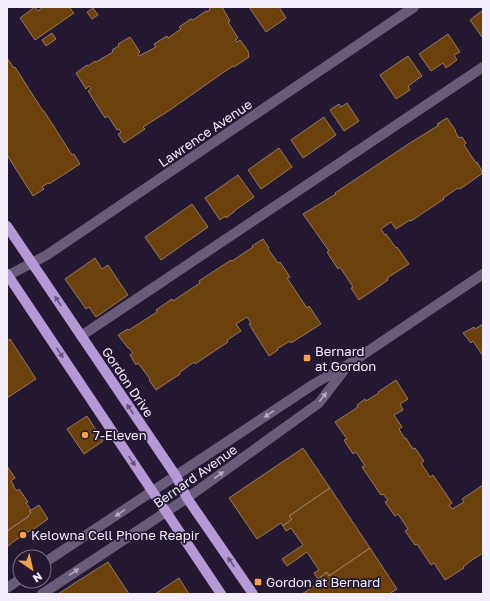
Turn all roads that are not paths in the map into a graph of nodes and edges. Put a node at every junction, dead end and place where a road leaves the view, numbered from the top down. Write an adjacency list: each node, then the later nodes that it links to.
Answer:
1 (414, 7): 4 (street, Lawrence Avenue)
2 (483, 67): 7 (street)
3 (7, 226): 4 (main road, Gordon Drive)
4 (32, 264): 6 (street, Lawrence Avenue); 7 (main road, Gordon Drive, one-way to 4)
5 (483, 274): 8 (street, Bernard Avenue)
6 (7, 275): 10 (main road, one-way to 10)
7 (81, 336): 9 (main road, Gordon Drive, one-way to 7)
8 (349, 364): 9 (street, Bernard Avenue, one-way to 9); 11 (street, Bernard Avenue, one-way to 8)
9 (176, 476): 10 (street, Bernard Avenue); 11 (main road, Gordon Drive)
10 (152, 492): 12 (main road); 13 (street, Bernard Avenue, one-way to 13)
11 (188, 498): 12 (street, Bernard Avenue); 16 (main road, Gordon Drive, one-way to 11)
12 (166, 512): 14 (street, Bernard Avenue, one-way to 12); 15 (main road)
13 (52, 559)
14 (42, 594)
15 (221, 594)
16 (253, 594)

